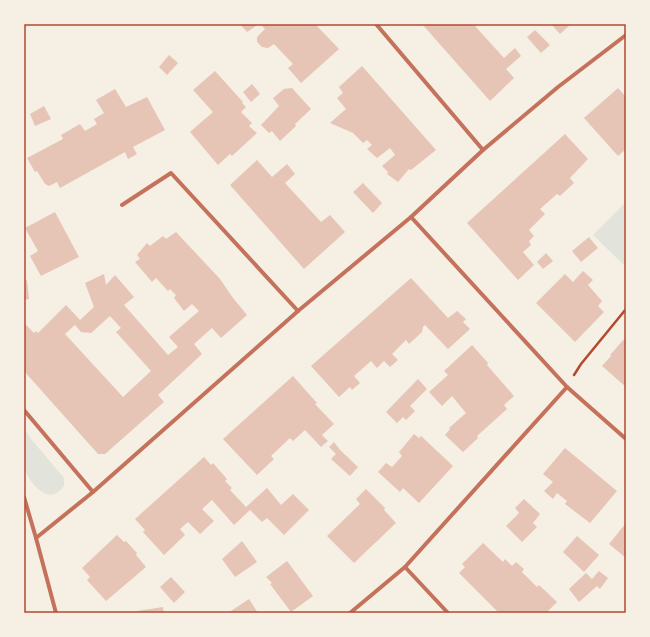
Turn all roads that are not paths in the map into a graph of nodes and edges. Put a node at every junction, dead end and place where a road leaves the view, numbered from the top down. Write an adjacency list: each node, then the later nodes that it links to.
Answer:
1 (376, 24): 3 (street)
2 (626, 35): 3 (street)
3 (483, 150): 5 (street)
4 (122, 205): 6 (street)
5 (411, 217): 6 (street); 7 (street)
6 (298, 311): 10 (street)
7 (567, 387): 9 (street); 13 (street)
8 (24, 410): 10 (street)
9 (626, 438)
10 (93, 492): 12 (street)
11 (24, 497): 12 (street)
12 (36, 538): 14 (street)
13 (405, 567): 15 (street); 16 (street)
14 (56, 613)
15 (350, 613)
16 (448, 613)

